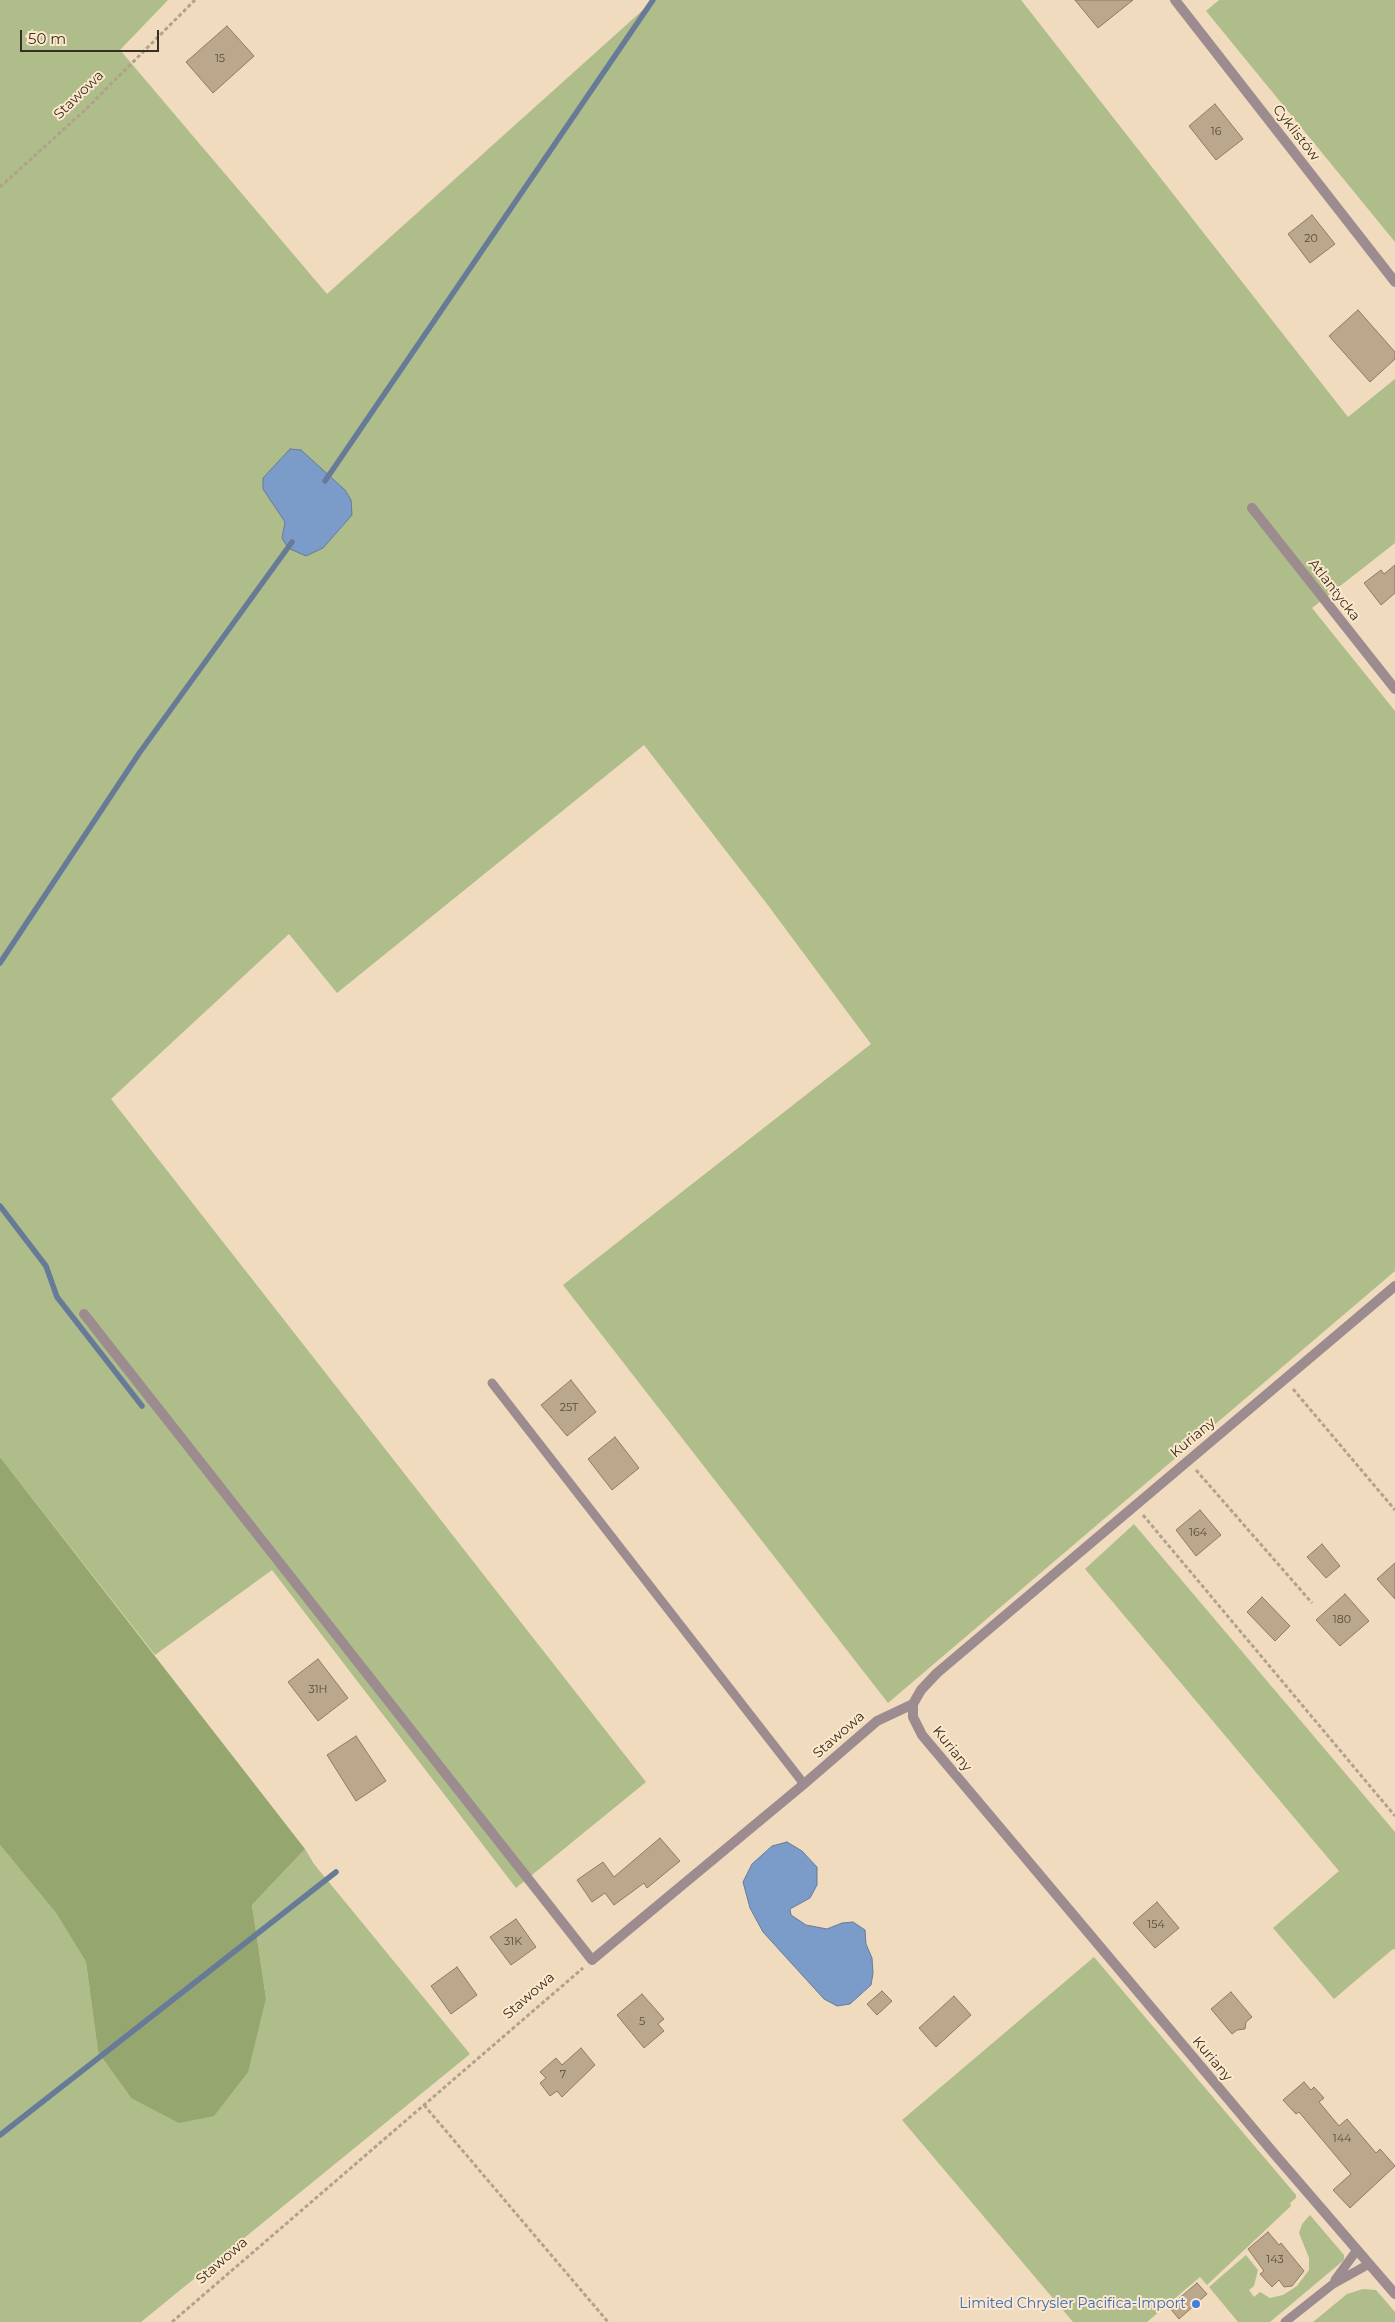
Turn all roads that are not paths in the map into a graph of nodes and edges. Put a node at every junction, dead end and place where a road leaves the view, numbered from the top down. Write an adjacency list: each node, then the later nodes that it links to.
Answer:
1 (1175, 0): 2 (street, Cyklistów)
2 (1395, 282)
3 (1252, 508): 4 (street, Atlantycka)
4 (1395, 689)
5 (1395, 1286): 8 (street, Kuriany)
6 (84, 1314): 9 (street, Stawowa)
7 (492, 1383): 9 (lane)
8 (913, 1704): 9 (street, Stawowa); 10 (street, Kuriany)
9 (804, 1784)
10 (1357, 2250): 11 (street, Kuriany); 12 (lane)
11 (1369, 2264): 12 (lane); 13 (street, Kuriany)
12 (1333, 2284): 14 (lane)
13 (1395, 2294)
14 (1285, 2322)

